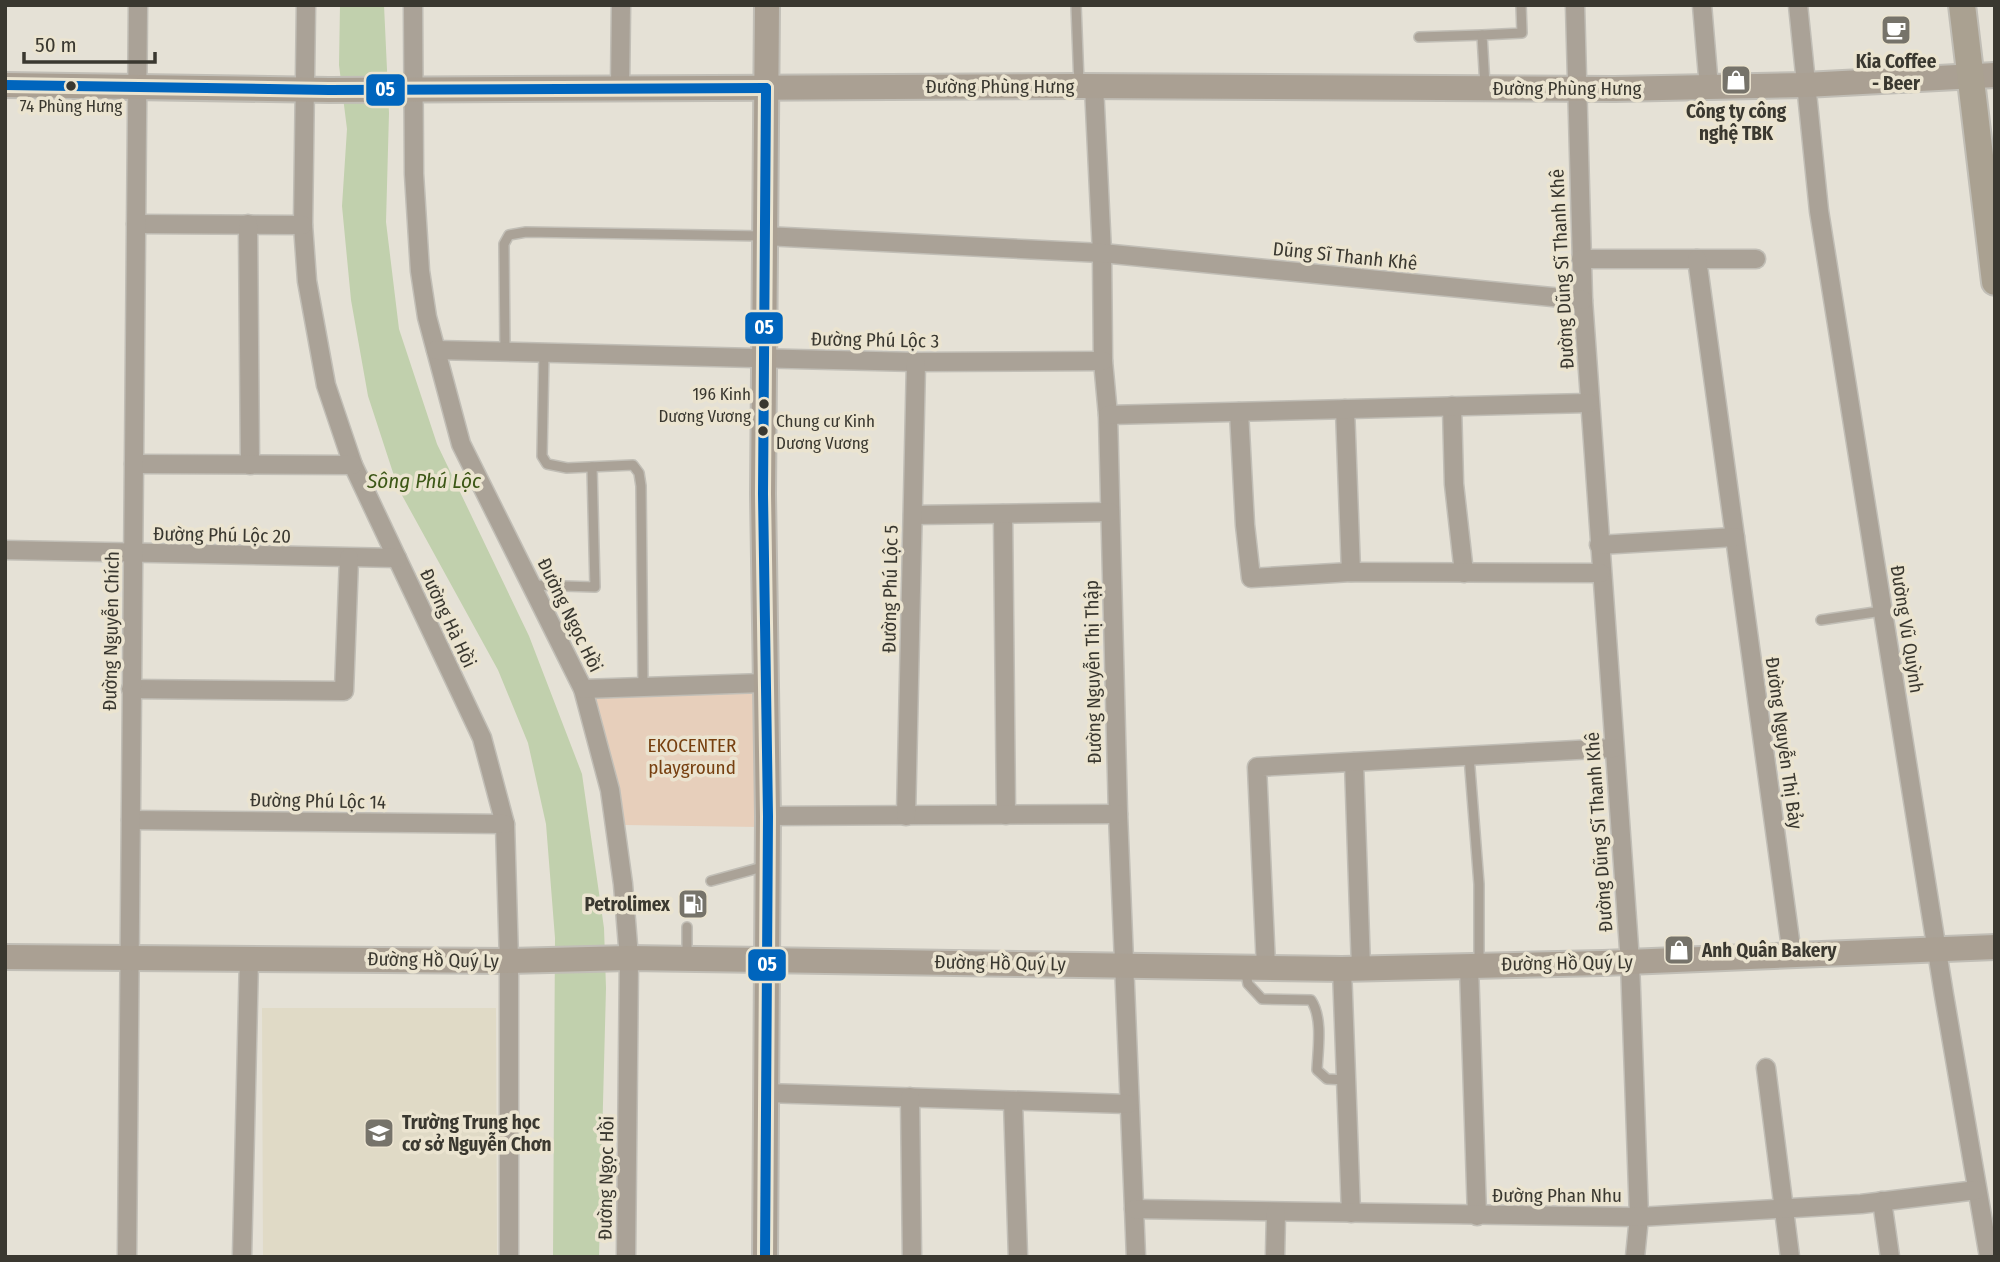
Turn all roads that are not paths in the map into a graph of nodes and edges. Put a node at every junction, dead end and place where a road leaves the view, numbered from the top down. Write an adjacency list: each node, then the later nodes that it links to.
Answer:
1 (138, 5): 18 (street, Đường Nguyễn Chích)
2 (306, 5): 24 (street, Đường Hà Hồi)
3 (413, 5): 25 (street, Đường Ngọc Hồi)
4 (621, 5): 19 (street)
5 (767, 5): 20 (street)
6 (1076, 5): 17 (lane)
7 (1521, 5): 12 (lane)
8 (1575, 5): 23 (street, Đường Dũng Sĩ Thanh Khê)
9 (1702, 5): 22 (street)
10 (1798, 5): 16 (street, Đường Vũ Quỳnh)
11 (1962, 5): 14 (main road)
12 (1482, 35): 13 (lane); 21 (lane)
13 (1419, 37)
14 (1982, 76): 16 (street, Đường Phùng Hưng); 34 (main road)
15 (5, 85): 18 (street, Đường Phùng Hưng)
16 (1805, 85): 22 (street, Đường Phùng Hưng); 64 (street, Đường Vũ Quỳnh)
17 (1086, 86): 20 (street, Đường Phùng Hưng); 21 (street, Đường Phùng Hưng); 30 (street, Đường Nguyễn Thị Thập)
18 (137, 88): 24 (street, Đường Phùng Hưng); 26 (street, Đường Nguyễn Chích)
19 (620, 88): 20 (street, Đường Phùng Hưng); 25 (street, Đường Phùng Hưng)
20 (766, 88): 29 (street)
21 (1485, 88): 23 (street, Đường Phùng Hưng)
22 (1709, 88): 23 (street, Đường Phùng Hưng)
23 (1576, 89): 31 (street, Đường Dũng Sĩ Thanh Khê)
24 (317, 90): 25 (street, Đường Phùng Hưng); 28 (street, Đường Hà Hồi)
25 (403, 90): 36 (street, Đường Ngọc Hồi)
26 (136, 224): 27 (street); 47 (street, Đường Nguyễn Chích)
27 (248, 224): 28 (street); 48 (street)
28 (303, 225): 49 (street, Đường Hà Hồi)
29 (765, 236): 30 (street, Dũng Sĩ Thanh Khê); 37 (lane); 39 (street)
30 (1102, 253): 35 (street, Dũng Sĩ Thanh Khê); 40 (street, Đường Nguyễn Thị Thập)
31 (1581, 259): 32 (street); 35 (street, Đường Dũng Sĩ Thanh Khê)
32 (1697, 259): 33 (street); 54 (street, Đường Nguyễn Thị Bảy)
33 (1756, 259)
34 (1995, 282)
35 (1583, 300): 42 (street, Đường Dũng Sĩ Thanh Khê)
36 (436, 350): 37 (street, Đường Phú Lộc 3); 63 (street, Đường Ngọc Hồi)
37 (505, 352): 38 (street, Đường Phú Lộc 3)
38 (544, 352): 39 (street, Đường Phú Lộc 3); 50 (lane)
39 (764, 358): 41 (street, Đường Phú Lộc 3); 66 (street)
40 (1103, 361): 41 (street, Đường Phú Lộc 3); 46 (street, Đường Nguyễn Thị Thập)
41 (916, 362): 53 (street, Đường Phú Lộc 5)
42 (1589, 403): 43 (street); 55 (street, Đường Dũng Sĩ Thanh Khê)
43 (1452, 406): 44 (street); 61 (street)
44 (1345, 409): 45 (street); 60 (street)
45 (1239, 412): 46 (street); 60 (street)
46 (1108, 415): 51 (street, Đường Nguyễn Thị Thập)
47 (134, 464): 48 (street); 57 (street, Đường Nguyễn Chích)
48 (250, 465): 49 (street)
49 (353, 465): 59 (street, Đường Hà Hồi)
50 (592, 467): 63 (lane); 67 (lane)
51 (1110, 512): 52 (street); 73 (street, Đường Nguyễn Thị Thập)
52 (1003, 514): 53 (street); 74 (street)
53 (913, 515): 76 (street, Đường Phú Lộc 5)
54 (1735, 537): 55 (street); 84 (street, Đường Nguyễn Thị Bảy)
55 (1599, 545): 62 (street, Đường Dũng Sĩ Thanh Khê)
56 (5, 550): 57 (street, Đường Phú Lộc 20)
57 (133, 554): 58 (street, Đường Phú Lộc 20); 68 (street, Đường Nguyễn Chích)
58 (349, 558): 59 (street, Đường Phú Lộc 20); 68 (street)
59 (397, 558): 78 (street, Đường Hà Hồi)
60 (1351, 572): 61 (street)
61 (1464, 573): 62 (street)
62 (1601, 573): 70 (street, Đường Dũng Sĩ Thanh Khê)
63 (533, 585): 69 (street, Đường Ngọc Hồi)
64 (1882, 611): 65 (lane); 83 (street, Đường Vũ Quỳnh)
65 (1821, 620)
66 (766, 683): 67 (street); 75 (street)
67 (643, 687): 69 (street)
68 (131, 689): 77 (street, Đường Nguyễn Chích)
69 (583, 689): 88 (street, Đường Ngọc Hồi)
70 (1614, 748): 71 (street); 92 (street, Đường Dũng Sĩ Thanh Khê)
71 (1469, 755): 72 (street); 94 (lane)
72 (1354, 762): 95 (street); 96 (street)
73 (1118, 814): 74 (street); 93 (street, Đường Nguyễn Thị Thập)
74 (1006, 815): 76 (street)
75 (768, 816): 76 (street); 79 (street)
76 (906, 816)
77 (131, 820): 78 (street, Đường Phú Lộc 14); 86 (street, Đường Nguyễn Chích)
78 (505, 824): 91 (street, Đường Hà Hồi)
79 (768, 866): 80 (lane); 90 (street)
80 (711, 881)
81 (687, 927): 89 (lane)
82 (1995, 947): 83 (street, Đường Hồ Quý Ly)
83 (1938, 949): 84 (street, Đường Hồ Quý Ly); 103 (street, Đường Vũ Quỳnh)
84 (1792, 956): 92 (street, Đường Hồ Quý Ly)
85 (5, 957): 86 (street, Đường Hồ Quý Ly)
86 (130, 957): 87 (street, Đường Hồ Quý Ly); 111 (street, Đường Nguyễn Chích)
87 (248, 958): 91 (street, Đường Hồ Quý Ly); 112 (street)
88 (621, 958): 89 (street, Đường Hồ Quý Ly); 91 (street, Đường Hồ Quý Ly); 114 (street, Đường Ngọc Hồi)
89 (687, 959): 90 (street, Đường Hồ Quý Ly)
90 (767, 960): 93 (street, Đường Hồ Quý Ly); 99 (street)
91 (509, 961): 113 (street, Đường Hà Hồi)
92 (1630, 962): 94 (street, Đường Hồ Quý Ly); 110 (street, Đường Dũng Sĩ Thanh Khê)
93 (1123, 965): 95 (street, Đường Hồ Quý Ly); 102 (street, Đường Nguyễn Thị Thập)
94 (1474, 966): 96 (street, Đường Hồ Quý Ly); 109 (street)
95 (1256, 967): 96 (street, Đường Hồ Quý Ly); 98 (lane)
96 (1352, 969): 98 (street)
97 (1766, 1068): 105 (street)
98 (1346, 1080): 108 (street)
99 (765, 1093): 100 (street); 115 (street)
100 (909, 1097): 101 (street); 116 (street)
101 (1013, 1101): 102 (street); 117 (street)
102 (1128, 1104): 106 (street, Đường Nguyễn Thị Thập)
103 (1978, 1190): 104 (street, Đường Phan Nhu); 123 (street, Đường Vũ Quỳnh)
104 (1882, 1201): 105 (street, Đường Phan Nhu); 122 (street)
105 (1782, 1208): 110 (street, Đường Phan Nhu); 121 (street)
106 (1134, 1209): 107 (street, Đường Phan Nhu); 118 (street, Đường Nguyễn Thị Thập)
107 (1276, 1212): 108 (street, Đường Phan Nhu); 119 (street)
108 (1351, 1213): 109 (street, Đường Phan Nhu)
109 (1477, 1216): 110 (street, Đường Phan Nhu)
110 (1639, 1217): 120 (street, Đường Dũng Sĩ Thanh Khê)
111 (127, 1257)
112 (242, 1257)
113 (509, 1257)
114 (626, 1257)
115 (765, 1257)
116 (912, 1257)
117 (1018, 1257)
118 (1136, 1257)
119 (1275, 1257)
120 (1635, 1257)
121 (1790, 1257)
122 (1890, 1257)
123 (1989, 1257)

